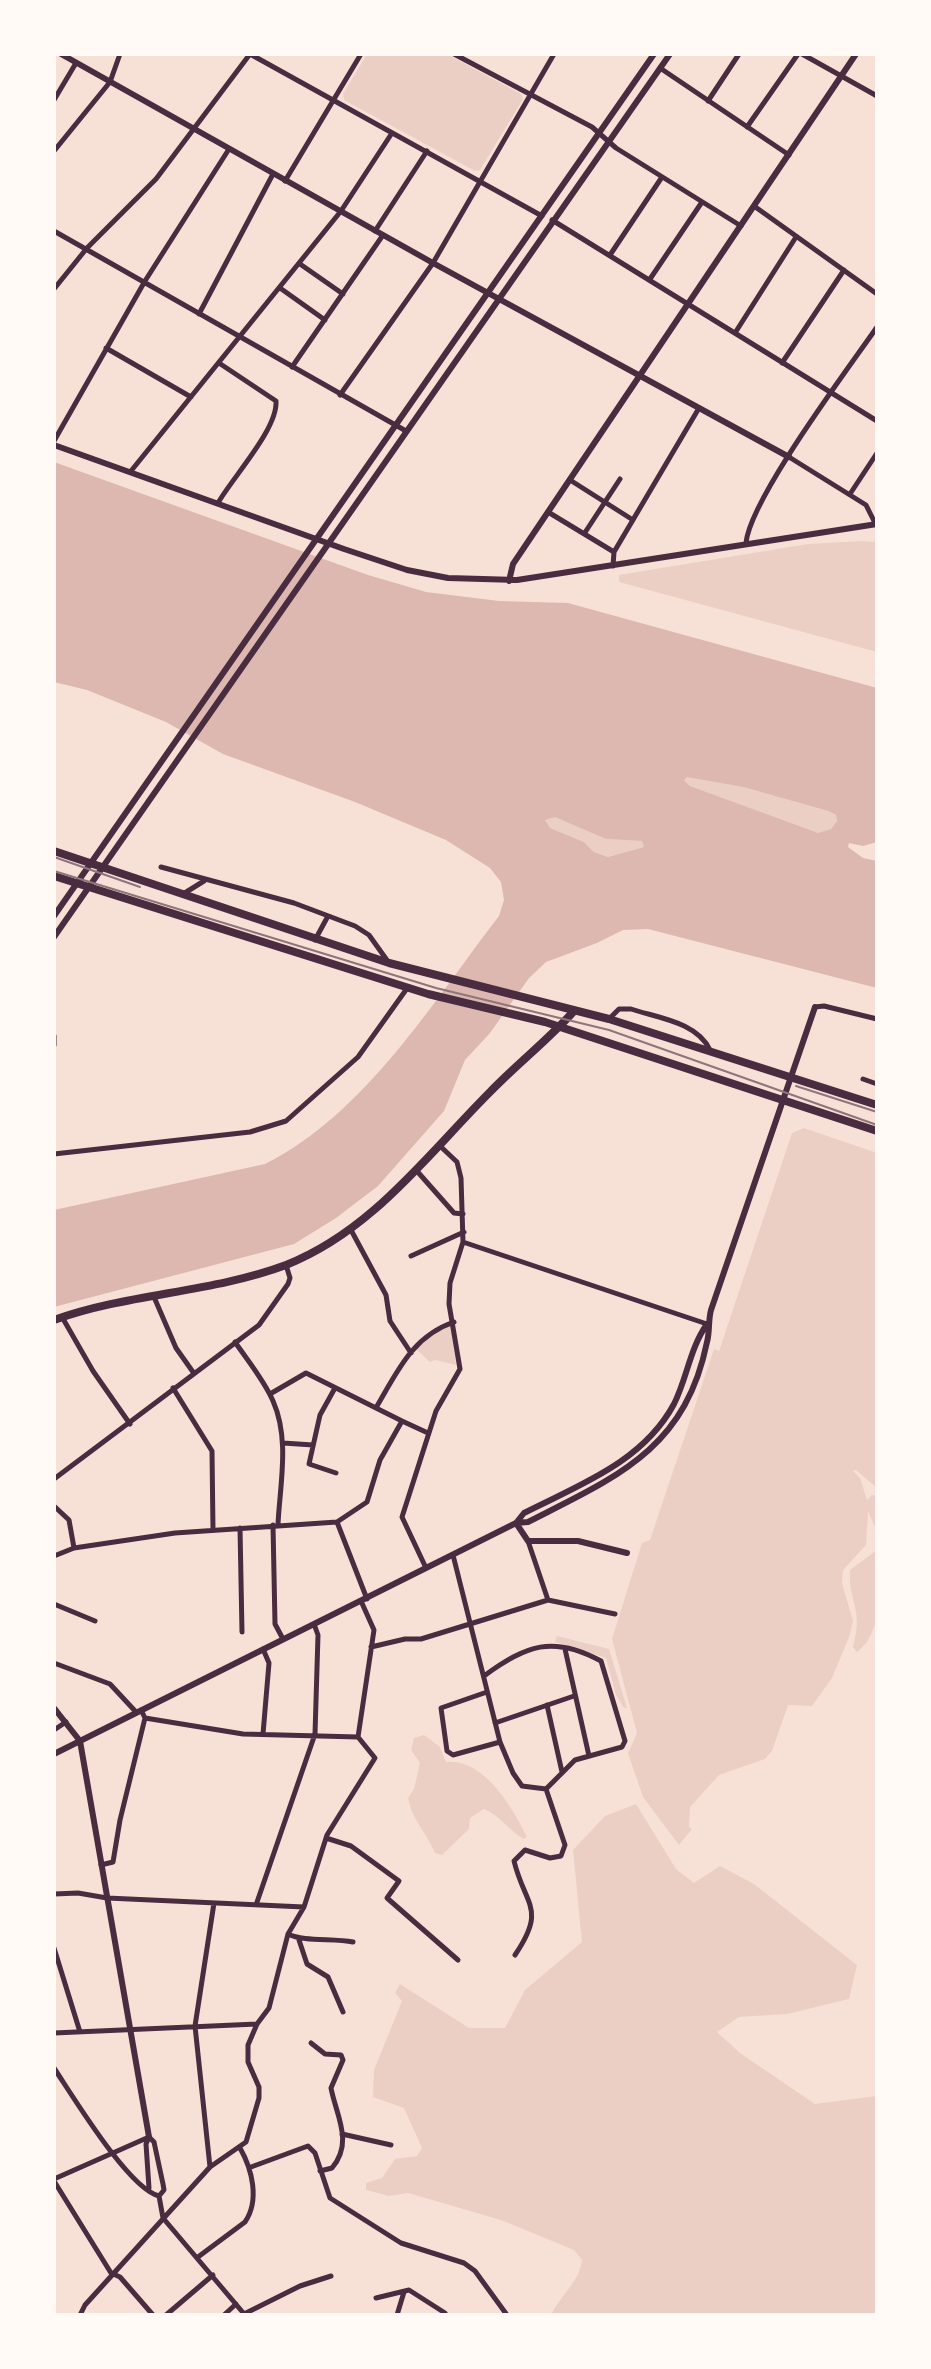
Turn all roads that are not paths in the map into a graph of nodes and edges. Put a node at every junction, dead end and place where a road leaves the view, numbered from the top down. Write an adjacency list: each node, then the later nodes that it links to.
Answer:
1 (61, 54): 12 (street)
2 (120, 54): 15 (street)
3 (250, 54): 19 (street); 22 (street)
4 (362, 54): 19 (street)
5 (454, 54): 16 (street)
6 (554, 54): 16 (street)
7 (654, 54): 24 (street)
8 (670, 54): 13 (street)
9 (739, 54): 20 (street)
10 (800, 54): 14 (street); 21 (street)
11 (856, 54): 14 (street)
12 (76, 63): 15 (street); 18 (street)
13 (660, 68): 20 (street); 25 (street)
14 (842, 76): 17 (street); 29 (street)
15 (110, 82): 22 (street); 27 (street)
16 (529, 95): 24 (street); 33 (street)
17 (877, 96)
18 (54, 100)
19 (334, 100): 23 (street); 32 (street)
20 (708, 102): 21 (street)
21 (747, 127): 29 (street)
22 (193, 129): 26 (street); 44 (street)
23 (392, 132): 28 (street); 36 (street)
24 (599, 133): 25 (street); 37 (street)
25 (608, 141): 31 (street); 38 (street)
26 (229, 149): 30 (street); 50 (street)
27 (55, 150)
28 (427, 151): 33 (street); 40 (street)
29 (789, 155): 35 (street)
30 (273, 174): 32 (street); 58 (street)
31 (662, 177): 34 (street); 45 (street)
32 (285, 181): 36 (street)
33 (481, 181): 37 (street); 46 (street)
34 (702, 202): 39 (street); 49 (street)
35 (754, 206): 39 (street); 43 (street)
36 (341, 211): 40 (street); 47 (street)
37 (542, 216): 53 (street)
38 (552, 220): 45 (street); 56 (street)
39 (741, 226): 57 (street)
40 (375, 230): 42 (street)
41 (54, 231): 44 (street)
42 (383, 235): 46 (street); 54 (street)
43 (796, 237): 48 (street); 61 (street)
44 (87, 248): 50 (street); 52 (street)
45 (610, 255): 49 (street)
46 (433, 263): 53 (street); 69 (street)
47 (300, 264): 51 (street); 54 (street)
48 (844, 270): 55 (street); 65 (street)
49 (650, 279): 57 (street)
50 (145, 281): 58 (street); 63 (street)
51 (281, 288): 59 (street); 62 (street)
52 (54, 289)
53 (489, 293): 56 (street); 73 (street)
54 (343, 294): 59 (street)
55 (877, 294)
56 (499, 298): 67 (street); 74 (street)
57 (689, 303): 61 (street); 67 (street)
58 (199, 314): 62 (street)
59 (325, 320): 66 (street)
60 (877, 327): 68 (street)
61 (735, 333): 65 (street)
62 (241, 338): 64 (street); 66 (street)
63 (106, 348): 70 (street); 75 (street)
64 (219, 363): 70 (street); 82 (street)
65 (782, 363): 68 (street)
66 (292, 368): 69 (street)
67 (641, 375): 71 (street); 80 (street)
68 (831, 394): 72 (street); 77 (street)
69 (340, 395): 73 (street)
70 (191, 397): 78 (street)
71 (699, 408): 77 (street); 85 (street)
72 (877, 421)
73 (396, 425): 74 (street); 88 (street)
74 (406, 431): 89 (street)
75 (54, 443): 78 (street)
76 (877, 453): 81 (street)
77 (789, 457): 81 (street); 90 (street)
78 (131, 471): 82 (street)
79 (620, 479): 83 (street)
80 (570, 480): 83 (street); 84 (street)
81 (850, 494): 86 (street)
82 (218, 503): 88 (street)
83 (605, 503): 85 (street); 87 (street)
84 (548, 512): 87 (street); 93 (street)
85 (633, 520): 91 (street)
86 (876, 522): 90 (street)
87 (584, 534): 91 (street)
88 (317, 538): 89 (street); 95 (street)
89 (329, 543): 93 (street); 97 (street)
90 (747, 543): 92 (street)
91 (614, 552): 92 (street)
92 (612, 566): 93 (street)
93 (509, 581)
94 (54, 851): 95 (main road)
95 (90, 864): 97 (main road); 100 (street)
96 (161, 867): 99 (street)
97 (103, 869): 101 (street); 102 (main road)
98 (54, 876): 100 (main road)
99 (207, 880): 102 (street); 104 (street)
100 (76, 884): 101 (main road); 103 (street)
101 (89, 888): 105 (street); 108 (main road)
102 (181, 895): 106 (main road)
103 (54, 916)
104 (328, 916): 106 (street); 107 (street)
105 (54, 937)
106 (315, 940): 107 (main road)
107 (389, 963): 110 (main road)
108 (408, 987): 113 (main road); 124 (street)
109 (816, 1007): 112 (street); 117 (street)
110 (574, 1011): 111 (main road); 113 (main road)
111 (609, 1019): 116 (main road); 116 (street)
112 (877, 1019)
113 (559, 1027): 120 (main road); 123 (main road)
114 (54, 1036): 115 (street)
115 (54, 1045)
116 (710, 1049): 117 (main road)
117 (792, 1077): 120 (street); 121 (main road)
118 (863, 1079): 119 (street)
119 (877, 1084)
120 (784, 1099): 122 (main road); 135 (street)
121 (877, 1105)
122 (877, 1131)
123 (439, 1145): 125 (main road); 126 (street)
124 (54, 1154)
125 (416, 1170): 126 (street); 127 (main road)
126 (463, 1214): 128 (street)
127 (351, 1230): 131 (main road); 137 (street)
128 (464, 1232): 129 (street); 130 (street)
129 (463, 1242): 134 (street); 135 (street)
130 (411, 1256)
131 (286, 1265): 132 (main road); 136 (street)
132 (154, 1297): 133 (main road); 138 (street)
133 (58, 1318): 144 (street)
134 (454, 1322): 137 (street); 145 (street)
135 (707, 1324): 152 (street)
136 (235, 1342): 138 (street); 141 (street)
137 (411, 1353): 142 (street)
138 (193, 1372): 139 (street)
139 (173, 1388): 144 (street); 155 (street)
140 (335, 1388): 141 (street); 142 (street); 147 (street)
141 (270, 1394): 146 (street)
142 (377, 1406): 143 (street)
143 (402, 1421): 145 (street); 151 (street)
144 (130, 1424): 149 (street)
145 (428, 1433): 161 (street)
146 (283, 1443): 147 (street); 153 (street)
147 (313, 1445): 148 (street)
148 (336, 1473)
149 (54, 1479)
150 (54, 1506): 157 (street)
151 (337, 1522): 153 (street); 162 (street)
152 (516, 1522): 156 (street); 159 (street)
153 (275, 1524): 154 (street); 170 (street)
154 (240, 1528): 155 (street); 169 (street)
155 (213, 1530): 157 (street)
156 (528, 1541): 158 (street); 163 (street)
157 (74, 1548): 160 (street)
158 (627, 1552)
159 (453, 1555): 161 (street); 168 (street)
160 (54, 1556)
161 (426, 1568): 162 (street)
162 (364, 1600): 167 (street); 171 (street)
163 (548, 1600): 165 (street); 168 (street)
164 (54, 1604): 166 (street)
165 (615, 1614)
166 (95, 1621)
167 (314, 1624): 170 (street); 186 (street)
168 (473, 1625): 171 (street); 175 (street)
169 (242, 1632)
170 (283, 1639): 173 (street)
171 (371, 1647): 187 (street)
172 (565, 1648): 175 (street); 177 (street); 191 (street)
173 (263, 1649): 180 (street); 185 (street)
174 (54, 1663): 180 (street)
175 (484, 1676): 176 (street)
176 (487, 1692): 183 (street); 189 (street)
177 (574, 1696): 178 (street); 191 (street)
178 (547, 1705): 183 (street); 192 (street)
179 (54, 1708): 182 (street)
180 (139, 1711): 181 (street); 188 (street)
181 (145, 1718): 185 (street); 195 (street)
182 (67, 1722): 184 (street); 188 (street)
183 (495, 1723): 189 (street)
184 (54, 1730)
185 (263, 1734): 186 (street)
186 (315, 1734): 187 (street); 199 (street)
187 (358, 1737): 194 (street)
188 (80, 1741): 190 (street); 195 (street)
189 (500, 1742): 193 (street)
190 (54, 1754)
191 (589, 1756): 192 (street)
192 (562, 1772): 193 (street)
193 (546, 1789): 205 (street)
194 (326, 1838): 200 (street); 206 (street)
195 (101, 1865): 197 (street)
196 (54, 1894): 197 (street)
197 (107, 1898): 198 (street); 210 (street)
198 (214, 1903): 199 (street); 209 (street)
199 (256, 1905): 200 (street)
200 (304, 1907): 201 (street)
201 (288, 1934): 202 (street); 208 (street)
202 (299, 1940): 203 (street); 207 (street)
203 (354, 1942)
204 (54, 1948): 211 (street)
205 (515, 1955)
206 (458, 1960)
207 (343, 2012)
208 (257, 2024): 209 (street); 218 (street)
209 (195, 2026): 210 (street); 220 (street)
210 (130, 2029): 211 (street); 216 (street)
211 (80, 2032): 212 (street)
212 (54, 2033)
213 (311, 2043): 215 (street)
214 (54, 2068): 219 (street)
215 (342, 2134): 217 (street); 222 (street)
216 (149, 2137): 219 (street); 224 (street); 225 (street)
217 (391, 2145)
218 (240, 2148): 220 (street); 221 (street)
219 (112, 2151): 223 (street); 224 (street)
220 (210, 2167): 226 (street)
221 (251, 2167): 222 (street); 227 (street)
222 (320, 2171): 241 (street)
223 (54, 2180): 228 (street)
224 (149, 2188): 225 (street)
225 (159, 2196): 226 (street)
226 (163, 2218): 227 (street); 228 (street)
227 (198, 2257): 229 (street)
228 (115, 2274): 236 (street); 237 (street)
229 (213, 2275): 233 (street); 238 (street)
230 (331, 2276): 235 (street)
231 (404, 2291): 232 (street); 234 (street); 240 (street)
232 (376, 2298)
233 (236, 2304): 235 (street); 239 (street)
234 (445, 2312)
235 (245, 2314)
236 (80, 2315)
237 (153, 2315)
238 (166, 2315)
239 (225, 2315)
240 (397, 2315)
241 (507, 2315)

